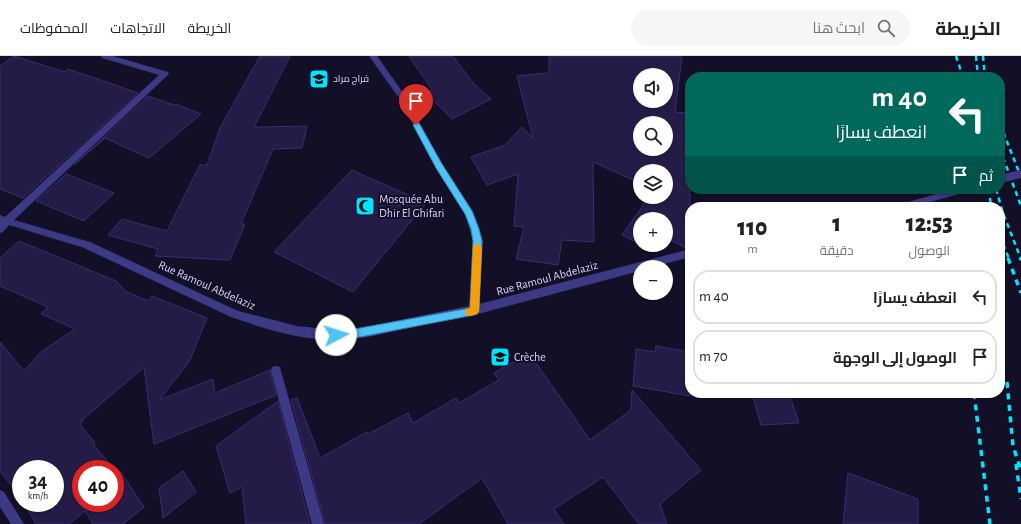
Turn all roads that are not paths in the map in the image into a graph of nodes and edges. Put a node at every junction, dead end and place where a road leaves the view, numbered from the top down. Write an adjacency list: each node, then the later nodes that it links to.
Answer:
1 (105, 56): 7 (street)
2 (373, 56): 10 (street)
3 (1021, 174): 4 (street, bridge)
4 (1005, 179)
5 (948, 194): 6 (street)
6 (919, 202)
7 (4, 220): 8 (street); 10 (street, Rue Ramoul Abdelaziz)
8 (0, 229)
9 (685, 254): 10 (street, Rue Ramoul Abdelaziz)
10 (474, 311)
11 (276, 371): 14 (street)
12 (0, 496): 13 (street)
13 (18, 524)
14 (318, 524)

